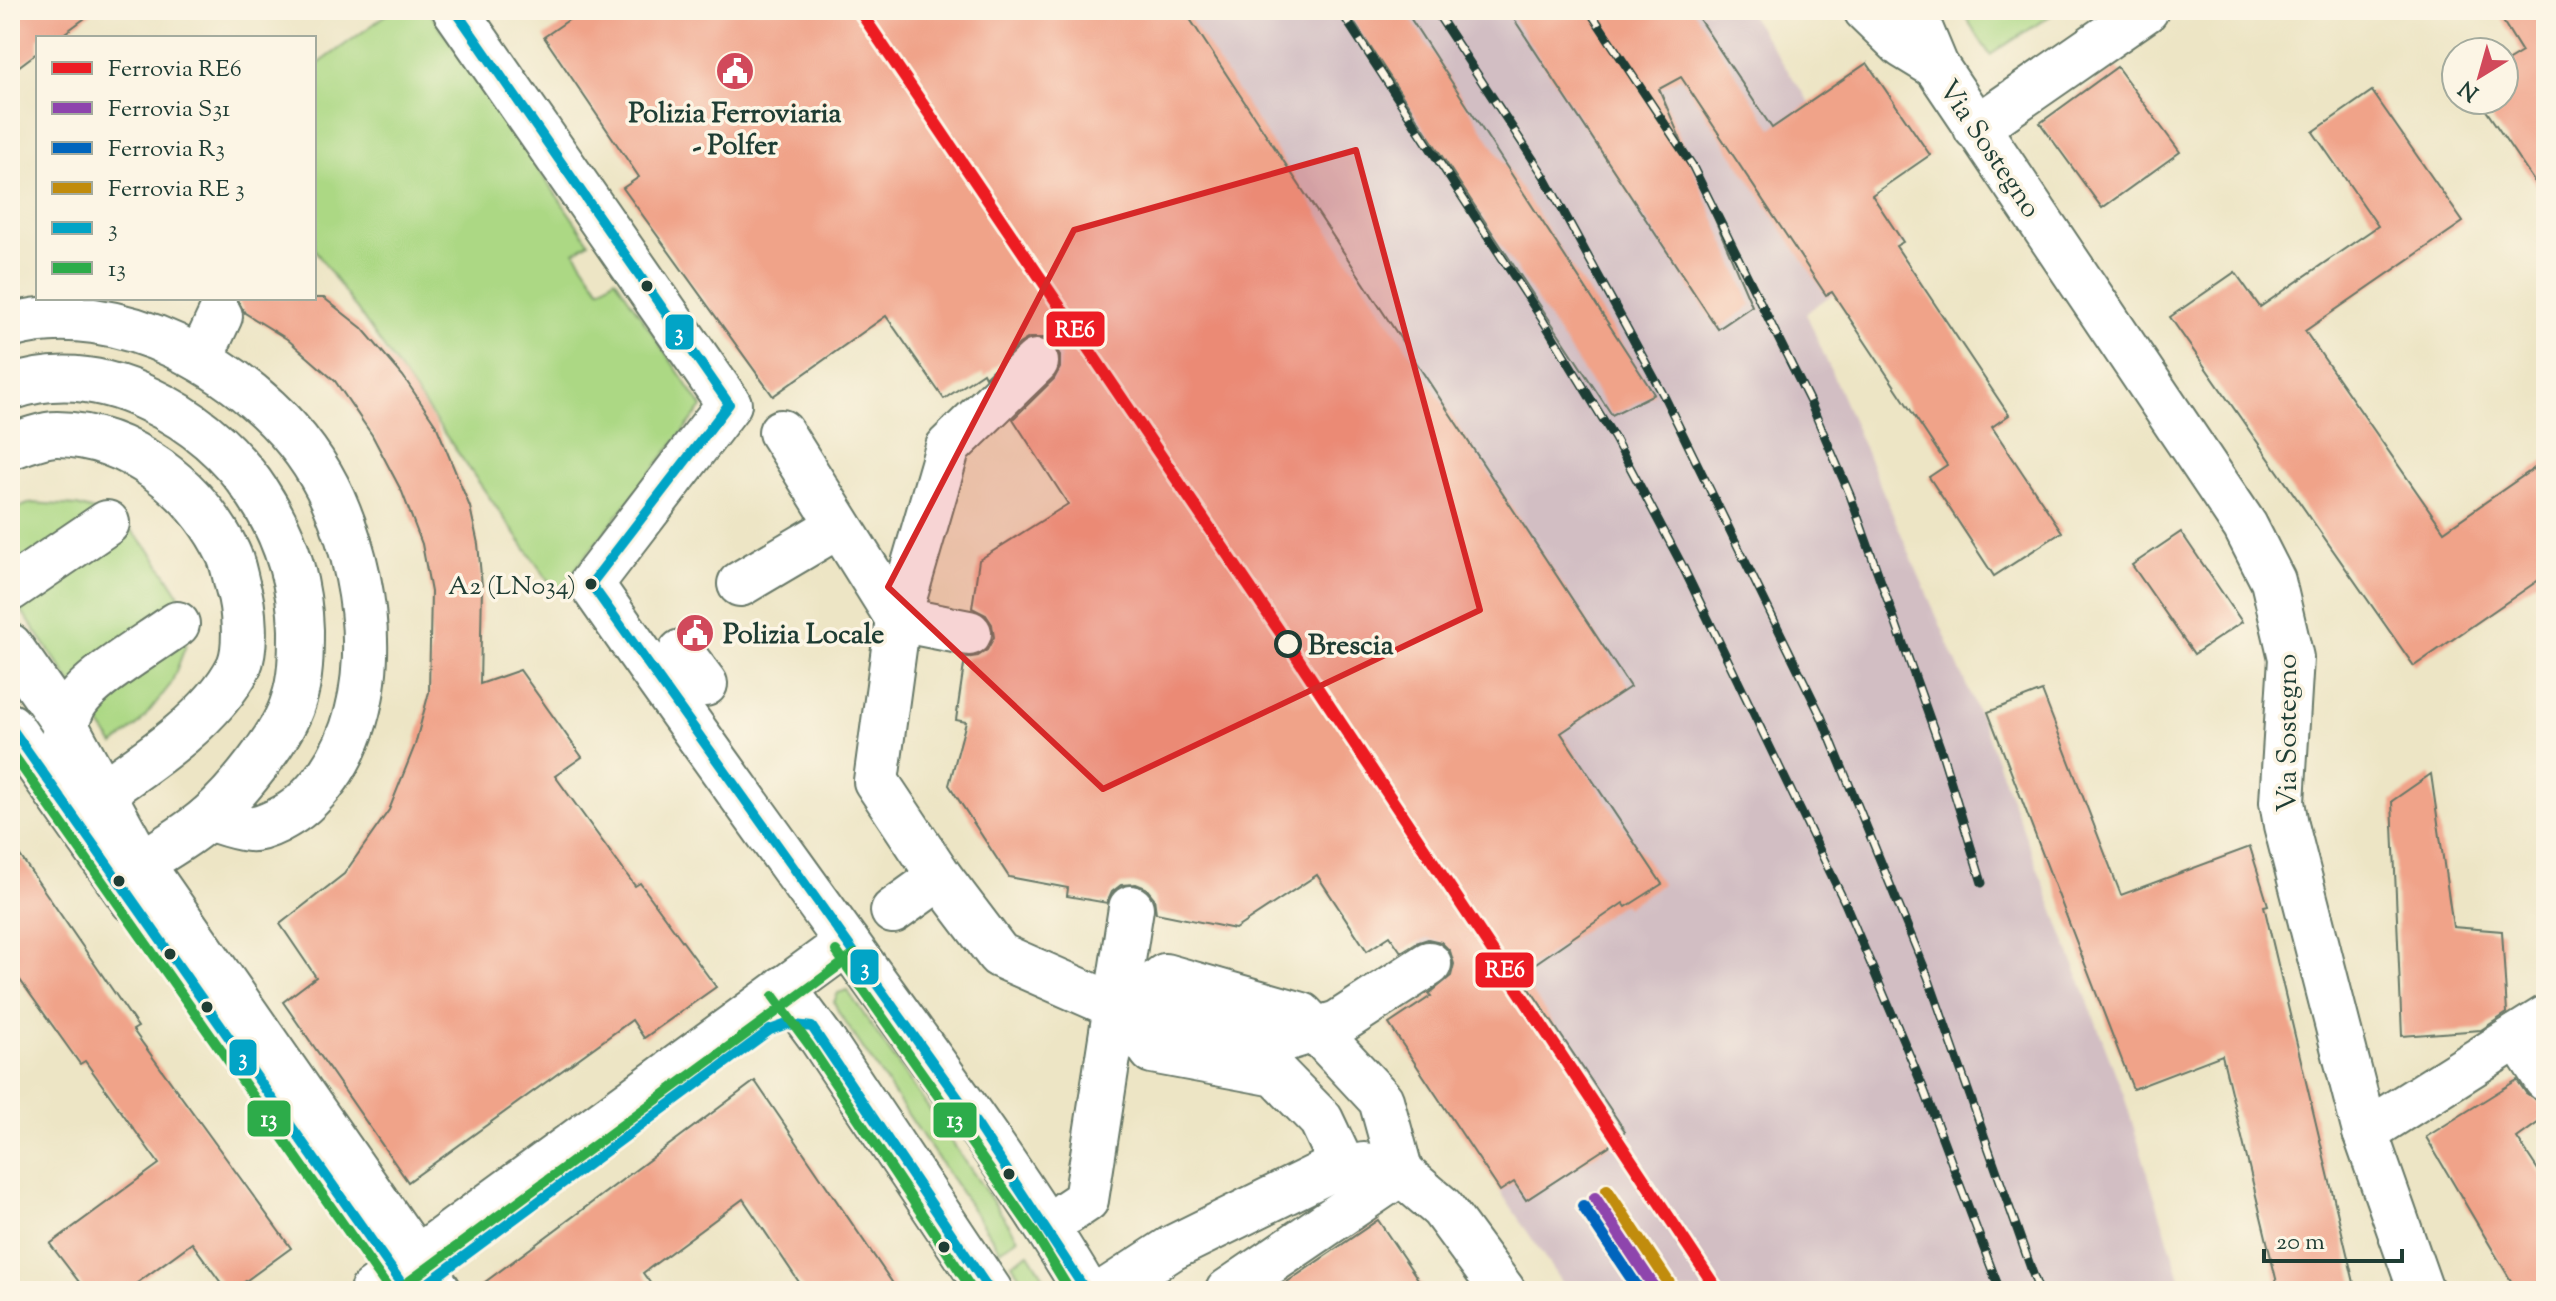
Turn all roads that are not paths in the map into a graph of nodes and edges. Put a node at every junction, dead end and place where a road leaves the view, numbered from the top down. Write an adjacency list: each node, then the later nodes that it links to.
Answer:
1 (455, 10): 30 (street)
2 (1866, 10): 5 (street, Via Sostegno)
3 (1909, 10): 5 (street, Via Sostegno)
4 (2146, 10): 6 (street)
5 (1936, 66): 6 (street, Via Sostegno)
6 (1976, 128): 37 (street, Via Sostegno)
7 (220, 316): 9 (street)
8 (10, 326): 9 (street)
9 (200, 359): 25 (street)
10 (1036, 362): 18 (street)
11 (10, 388): 25 (street)
12 (781, 432): 15 (street)
13 (10, 447): 24 (street)
14 (107, 523): 17 (street)
15 (838, 526): 16 (street); 18 (street)
16 (740, 584)
17 (10, 589)
18 (898, 619): 20 (street); 27 (street)
19 (177, 624): 23 (street)
20 (969, 633)
21 (10, 646): 23 (street)
22 (10, 726): 24 (street)
23 (66, 726): 24 (street)
24 (75, 797): 26 (street)
25 (208, 818): 26 (street)
26 (129, 870): 41 (street)
27 (940, 877): 29 (street); 32 (street)
28 (1131, 908): 32 (street)
29 (893, 911)
30 (856, 955): 33 (street); 43 (street)
31 (1429, 964): 35 (street)
32 (1128, 1009): 35 (street); 38 (street); 40 (street)
33 (791, 1014): 41 (street); 42 (street)
34 (2532, 1027): 36 (street); 37 (street)
35 (1316, 1030): 39 (street)
36 (2546, 1079)
37 (2365, 1132): 47 (street, Via Sostegno)
38 (1344, 1169): 39 (street); 44 (street)
39 (1401, 1173): 45 (street); 46 (street)
40 (1068, 1212)
41 (411, 1282)
42 (990, 1291)
43 (1086, 1291)
44 (1106, 1291)
45 (1228, 1291)
46 (1503, 1291)
47 (2421, 1291)

